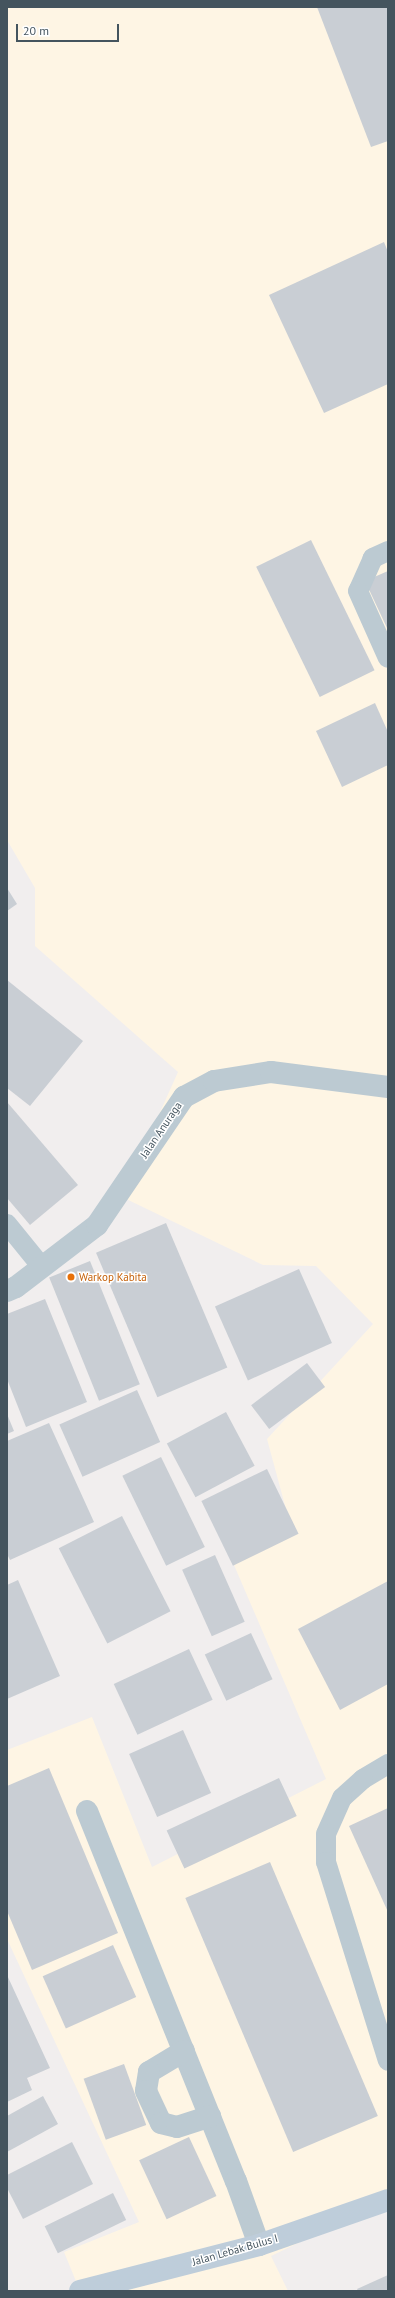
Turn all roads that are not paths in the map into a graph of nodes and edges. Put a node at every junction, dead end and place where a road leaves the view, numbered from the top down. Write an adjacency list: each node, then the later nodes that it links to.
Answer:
1 (388, 551): 2 (lane)
2 (388, 658)
3 (388, 1087): 5 (street, Jalan Anuraga)
4 (7, 1224): 5 (lane)
5 (42, 1268): 6 (street, Jalan Anuraga)
6 (7, 1292)
7 (388, 1764): 10 (lane)
8 (87, 1811): 9 (street)
9 (184, 2051): 11 (street); 11 (street)
10 (388, 2061)
11 (210, 2116): 13 (street)
12 (388, 2200): 13 (street, Jalan Lebak Bulus I)
13 (259, 2245): 14 (street, Jalan Lebak Bulus I)
14 (80, 2291)

